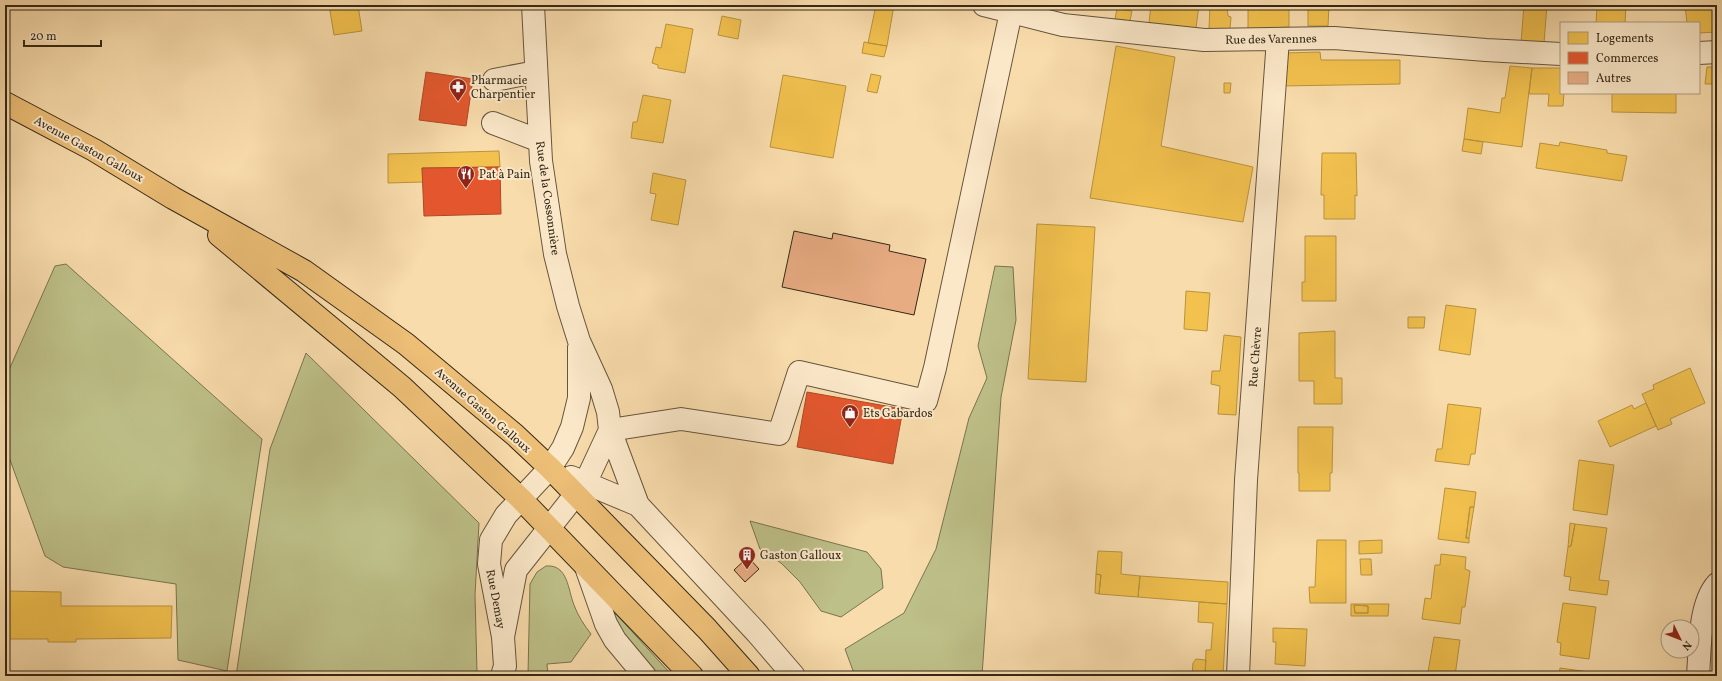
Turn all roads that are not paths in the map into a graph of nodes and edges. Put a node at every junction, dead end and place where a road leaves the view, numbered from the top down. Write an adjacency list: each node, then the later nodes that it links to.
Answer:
1 (533, 5): 8 (street, Rue de la Cossonnière)
2 (984, 5): 3 (street, Rue des Varennes)
3 (1011, 12): 4 (street, Rue des Varennes); 15 (street)
4 (1278, 39): 7 (street, Rue des Varennes); 29 (street, Rue Chèvre)
5 (1717, 52): 6 (street)
6 (1700, 53)
7 (1560, 54)
8 (536, 72): 9 (street); 12 (street, Rue de la Cossonnière)
9 (494, 80)
10 (5, 103): 13 (main road, Avenue Gaston Galloux)
11 (493, 123): 12 (street)
12 (540, 141): 14 (street, Rue de la Cossonnière)
13 (173, 198): 16 (main road, Avenue Gaston Galloux); 18 (main road, Avenue Gaston Galloux)
14 (579, 341): 15 (street, Rue de la Cossonnière); 16 (street, Rue de la Cossonnière)
15 (610, 430): 17 (street); 19 (street, Rue de la Cossonnière)
16 (550, 468): 17 (main road, Avenue Gaston Galloux); 18 (street, Rue Demay)
17 (580, 488): 19 (street); 20 (street, Rue Demay); 27 (main road, Avenue Gaston Galloux)
18 (520, 498): 20 (main road, Avenue Gaston Galloux); 23 (street, Rue Demay)
19 (638, 505): 28 (street)
20 (549, 528): 21 (main road, Avenue Gaston Galloux); 23 (street, Rue Demay)
21 (586, 567): 25 (street); 26 (main road, Avenue Gaston Galloux)
22 (1717, 584): 30 (street)
23 (503, 637): 24 (street, Rue Demay)
24 (502, 676)
25 (645, 676)
26 (692, 676)
27 (749, 676)
28 (794, 676)
29 (1238, 676)
30 (1698, 676)

